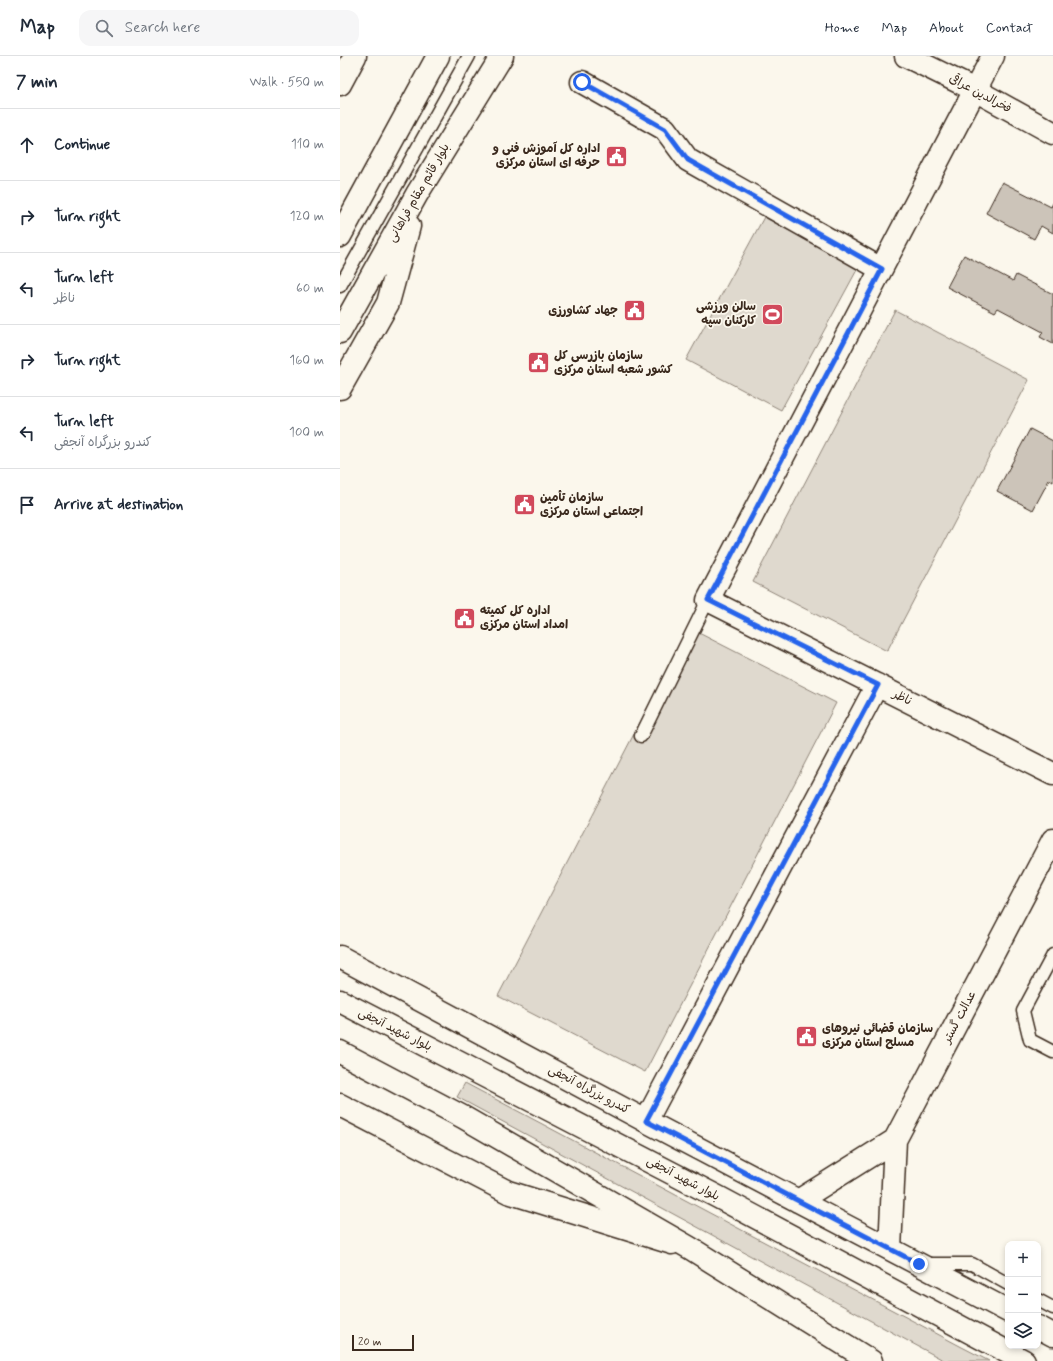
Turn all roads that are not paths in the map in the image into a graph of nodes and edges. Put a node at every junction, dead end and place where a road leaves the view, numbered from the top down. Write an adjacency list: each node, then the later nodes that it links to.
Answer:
1 (438, 56): 9 (main road)
2 (468, 56): 14 (lane)
3 (502, 56): 10 (main road, بلوار قائم مقام فراهانی)
4 (906, 56): 7 (main road, فخرالدین عراقی)
5 (993, 56): 7 (main road)
6 (582, 82): 13 (main road)
7 (975, 90): 8 (main road, فخرالدین عراقی); 13 (main road)
8 (1053, 133)
9 (376, 172): 11 (main road); 12 (main road)
10 (417, 194): 15 (main road, بلوار قائم مقام فراهانی); 16 (main road)
11 (340, 209)
12 (340, 236)
13 (882, 269): 17 (main road)
14 (340, 286)
15 (340, 332)
16 (340, 388)
17 (708, 600): 18 (main road, ناظر); 19 (lane)
18 (878, 685): 20 (main road, ناظر); 28 (main road)
19 (641, 736)
20 (1053, 774)
21 (1053, 840): 29 (main road, عدالت گستر)
22 (1053, 955): 26 (lane)
23 (340, 957): 28 (main road, کندرو بزرگراه آنجفی)
24 (340, 1001): 41 (main road, بلوار شهید آنجفی)
25 (340, 1052): 31 (main road)
26 (1053, 1052)
27 (340, 1105): 31 (main road)
28 (646, 1121): 30 (main road, کندرو بزرگراه آنجفی)
29 (895, 1140): 30 (main road); 32 (main road, عدالت گستر)
30 (798, 1201): 32 (main road, کندرو بزرگراه آنجفی)
31 (690, 1248): 40 (main road)
32 (890, 1249): 33 (main road, کندرو بزرگراه آنجفی)
33 (919, 1264): 34 (lane); 37 (main road, کندرو بزرگراه آنجفی)
34 (1005, 1282)
35 (1041, 1302): 36 (lane)
36 (1053, 1308)
37 (1005, 1309)
38 (1041, 1329): 39 (main road)
39 (1053, 1335)
40 (871, 1361)
41 (1024, 1361)

